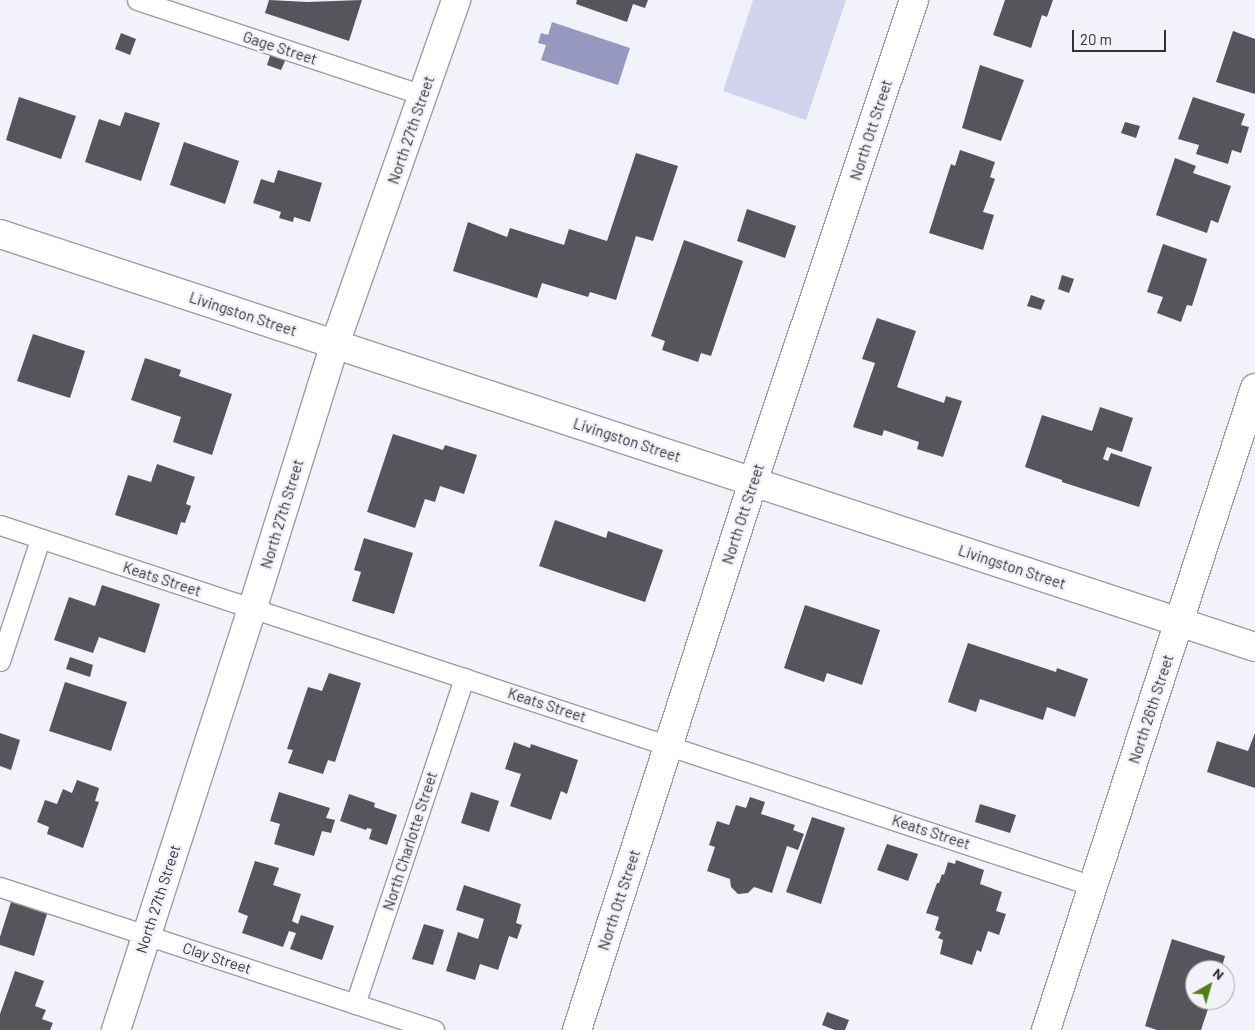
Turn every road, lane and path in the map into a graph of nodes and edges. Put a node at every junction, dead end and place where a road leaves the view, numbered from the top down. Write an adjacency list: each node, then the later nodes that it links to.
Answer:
1 (137, 0): 4 (lane, Gage Street)
2 (456, 0): 4 (street, North 27th Street)
3 (914, 0): 8 (street, North Ott Street)
4 (423, 95): 6 (street, North 27th Street)
5 (0, 234): 6 (street, Livingston Street)
6 (335, 344): 8 (street, Livingston Street); 11 (street, North 27th Street)
7 (1255, 388): 12 (street, North 26th Street)
8 (753, 482): 12 (street, Livingston Street); 16 (street, North Ott Street)
9 (0, 525): 10 (lane, Keats Street)
10 (40, 539): 11 (lane, Keats Street); 14 (lane)
11 (252, 610): 15 (lane, Keats Street); 19 (street, North 27th Street)
12 (1179, 622): 13 (street, Livingston Street); 17 (street, North 26th Street)
13 (1255, 647)
14 (0, 661)
15 (464, 678): 16 (lane, Keats Street); 20 (lane, North Charlotte Street)
16 (669, 745): 17 (lane, Keats Street); 23 (street, North Ott Street)
17 (1093, 886): 24 (street, North 26th Street)
18 (0, 887): 19 (lane, Clay Street)
19 (146, 935): 20 (lane, Clay Street); 21 (street, North 27th Street)
20 (355, 1004): 22 (lane, Clay Street)
21 (116, 1030)
22 (434, 1030)
23 (577, 1030)
24 (1046, 1030)

